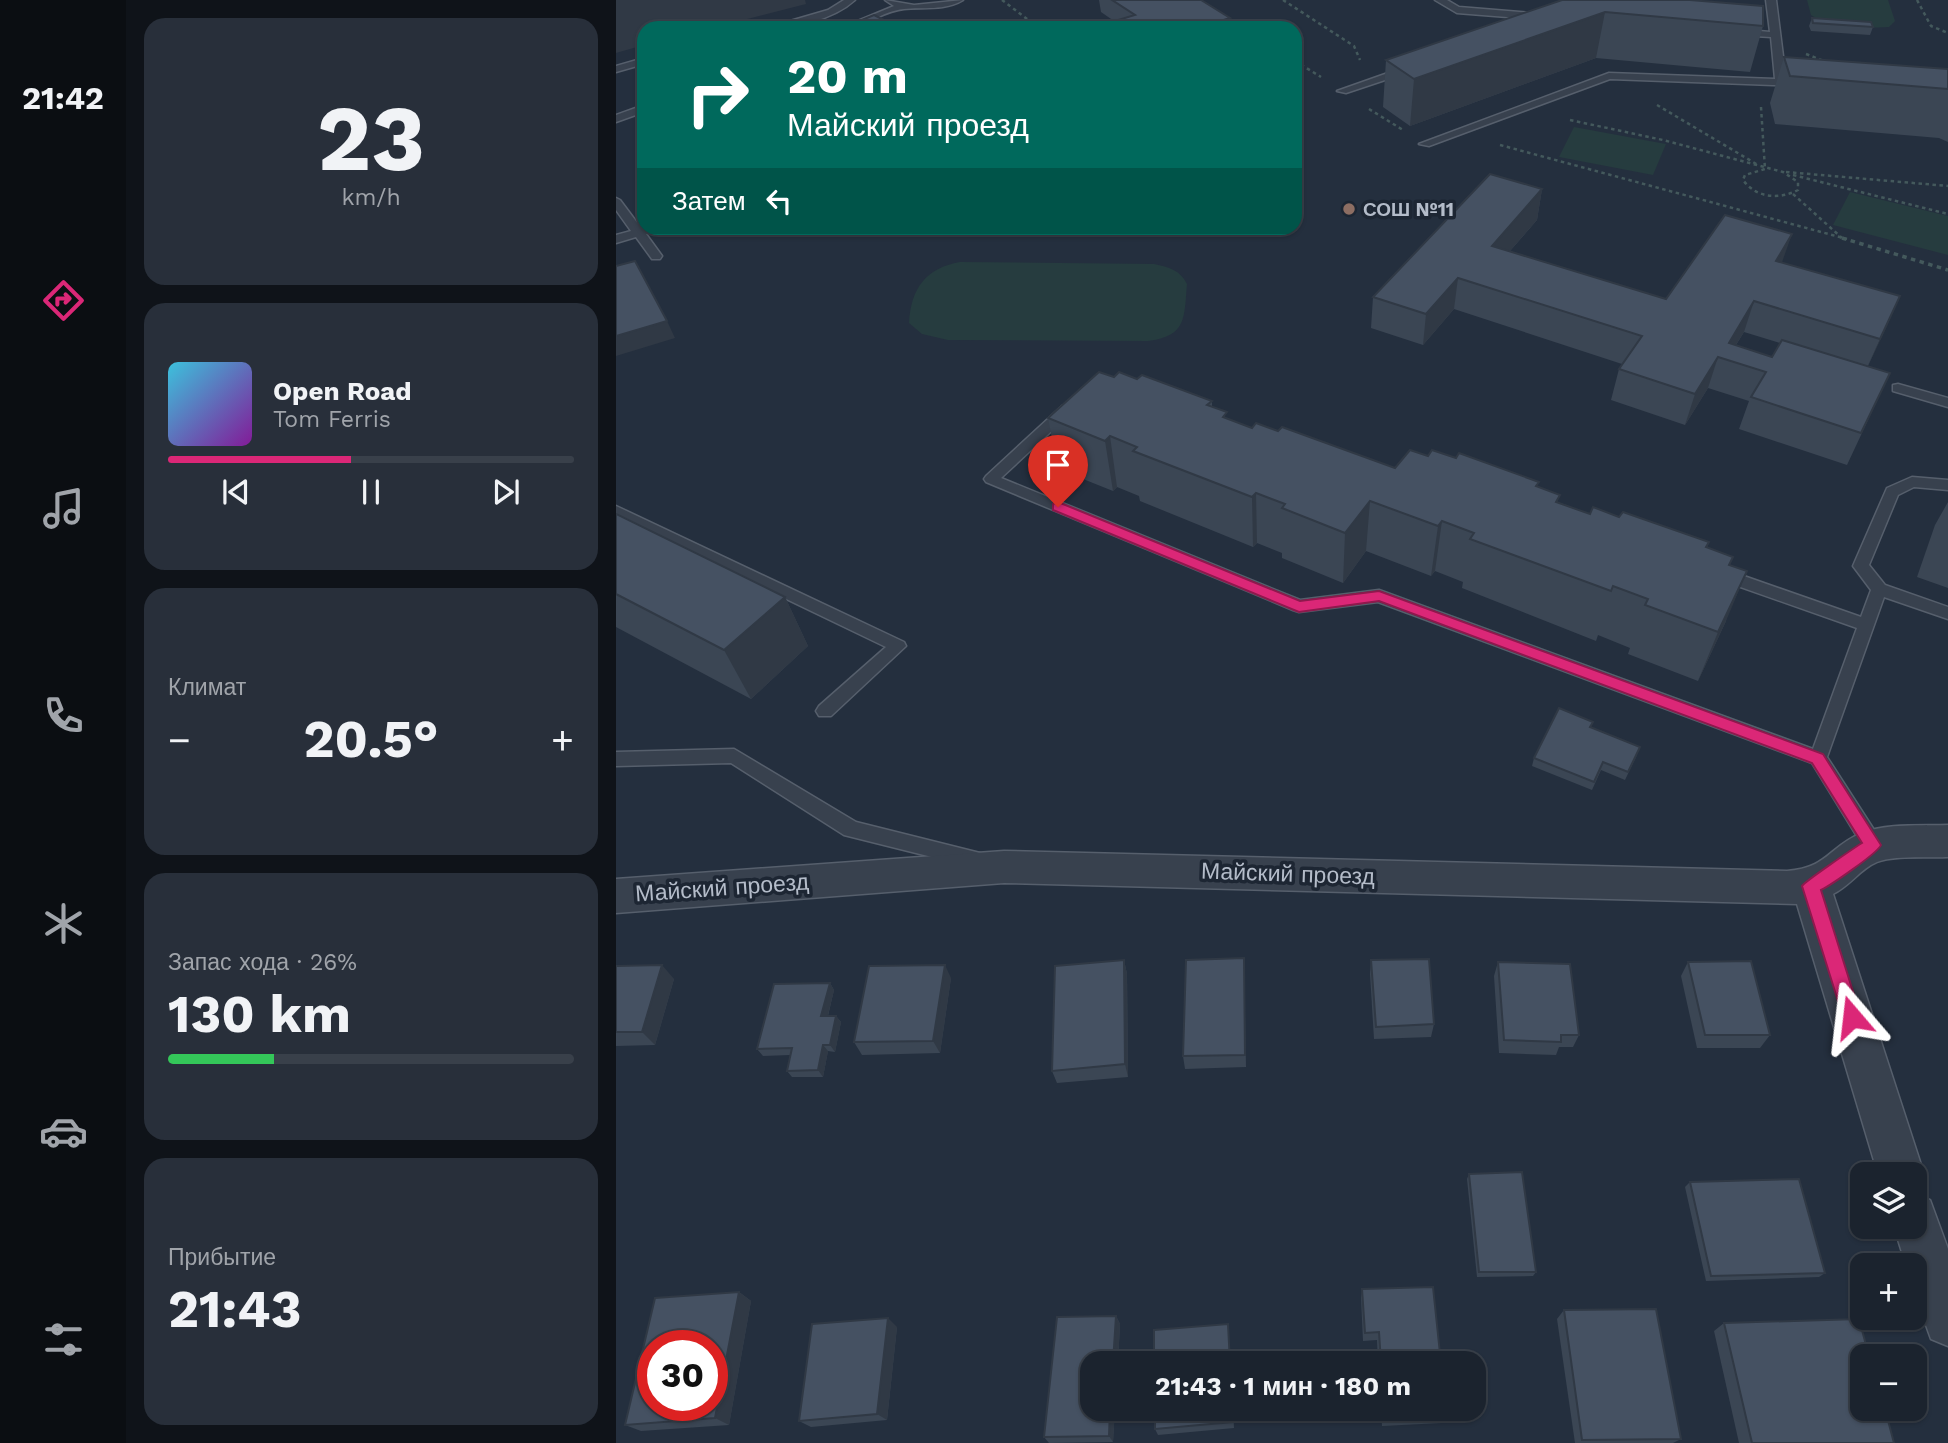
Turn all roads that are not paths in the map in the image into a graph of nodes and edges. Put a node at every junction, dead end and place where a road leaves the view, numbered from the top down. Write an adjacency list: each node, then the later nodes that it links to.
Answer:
1 (850, 0): 8 (lane)
2 (890, 0): 6 (lane)
3 (958, 0): 6 (lane)
4 (1440, 0): 7 (lane)
5 (1771, 0): 11 (lane)
6 (900, 7): 9 (lane)
7 (1559, 18)
8 (797, 21)
9 (864, 21)
10 (1721, 31): 11 (lane)
11 (1777, 38): 15 (lane)
12 (637, 63): 14 (lane)
13 (1416, 66): 17 (lane)
14 (616, 68)
15 (1782, 82): 16 (lane); 20 (lane)
16 (1808, 85)
17 (1342, 91)
18 (637, 111): 19 (lane)
19 (616, 119)
20 (1425, 144)
21 (616, 202): 22 (lane)
22 (637, 231)
23 (637, 232): 25 (lane)
24 (640, 235): 26 (lane)
25 (616, 239)
26 (656, 256)
27 (1898, 388): 29 (lane)
28 (1082, 395): 37 (lane)
29 (1948, 403)
30 (1948, 485): 33 (lane)
31 (616, 511): 36 (lane)
32 (1708, 569): 35 (lane)
33 (1879, 589): 34 (lane); 35 (lane)
34 (1948, 613)
35 (1867, 625): 37 (lane)
36 (825, 711)
37 (1818, 758): 40 (lane)
38 (616, 759): 41 (lane)
39 (1948, 841): 40 (street)
40 (1873, 845): 42 (street, Майский проезд)
41 (1004, 867): 42 (street, Майский проезд); 43 (street, Майский проезд)
42 (1811, 886): 44 (street)
43 (616, 895)
44 (1898, 1162)
45 (1921, 1239): 46 (street)
46 (1948, 1322)

